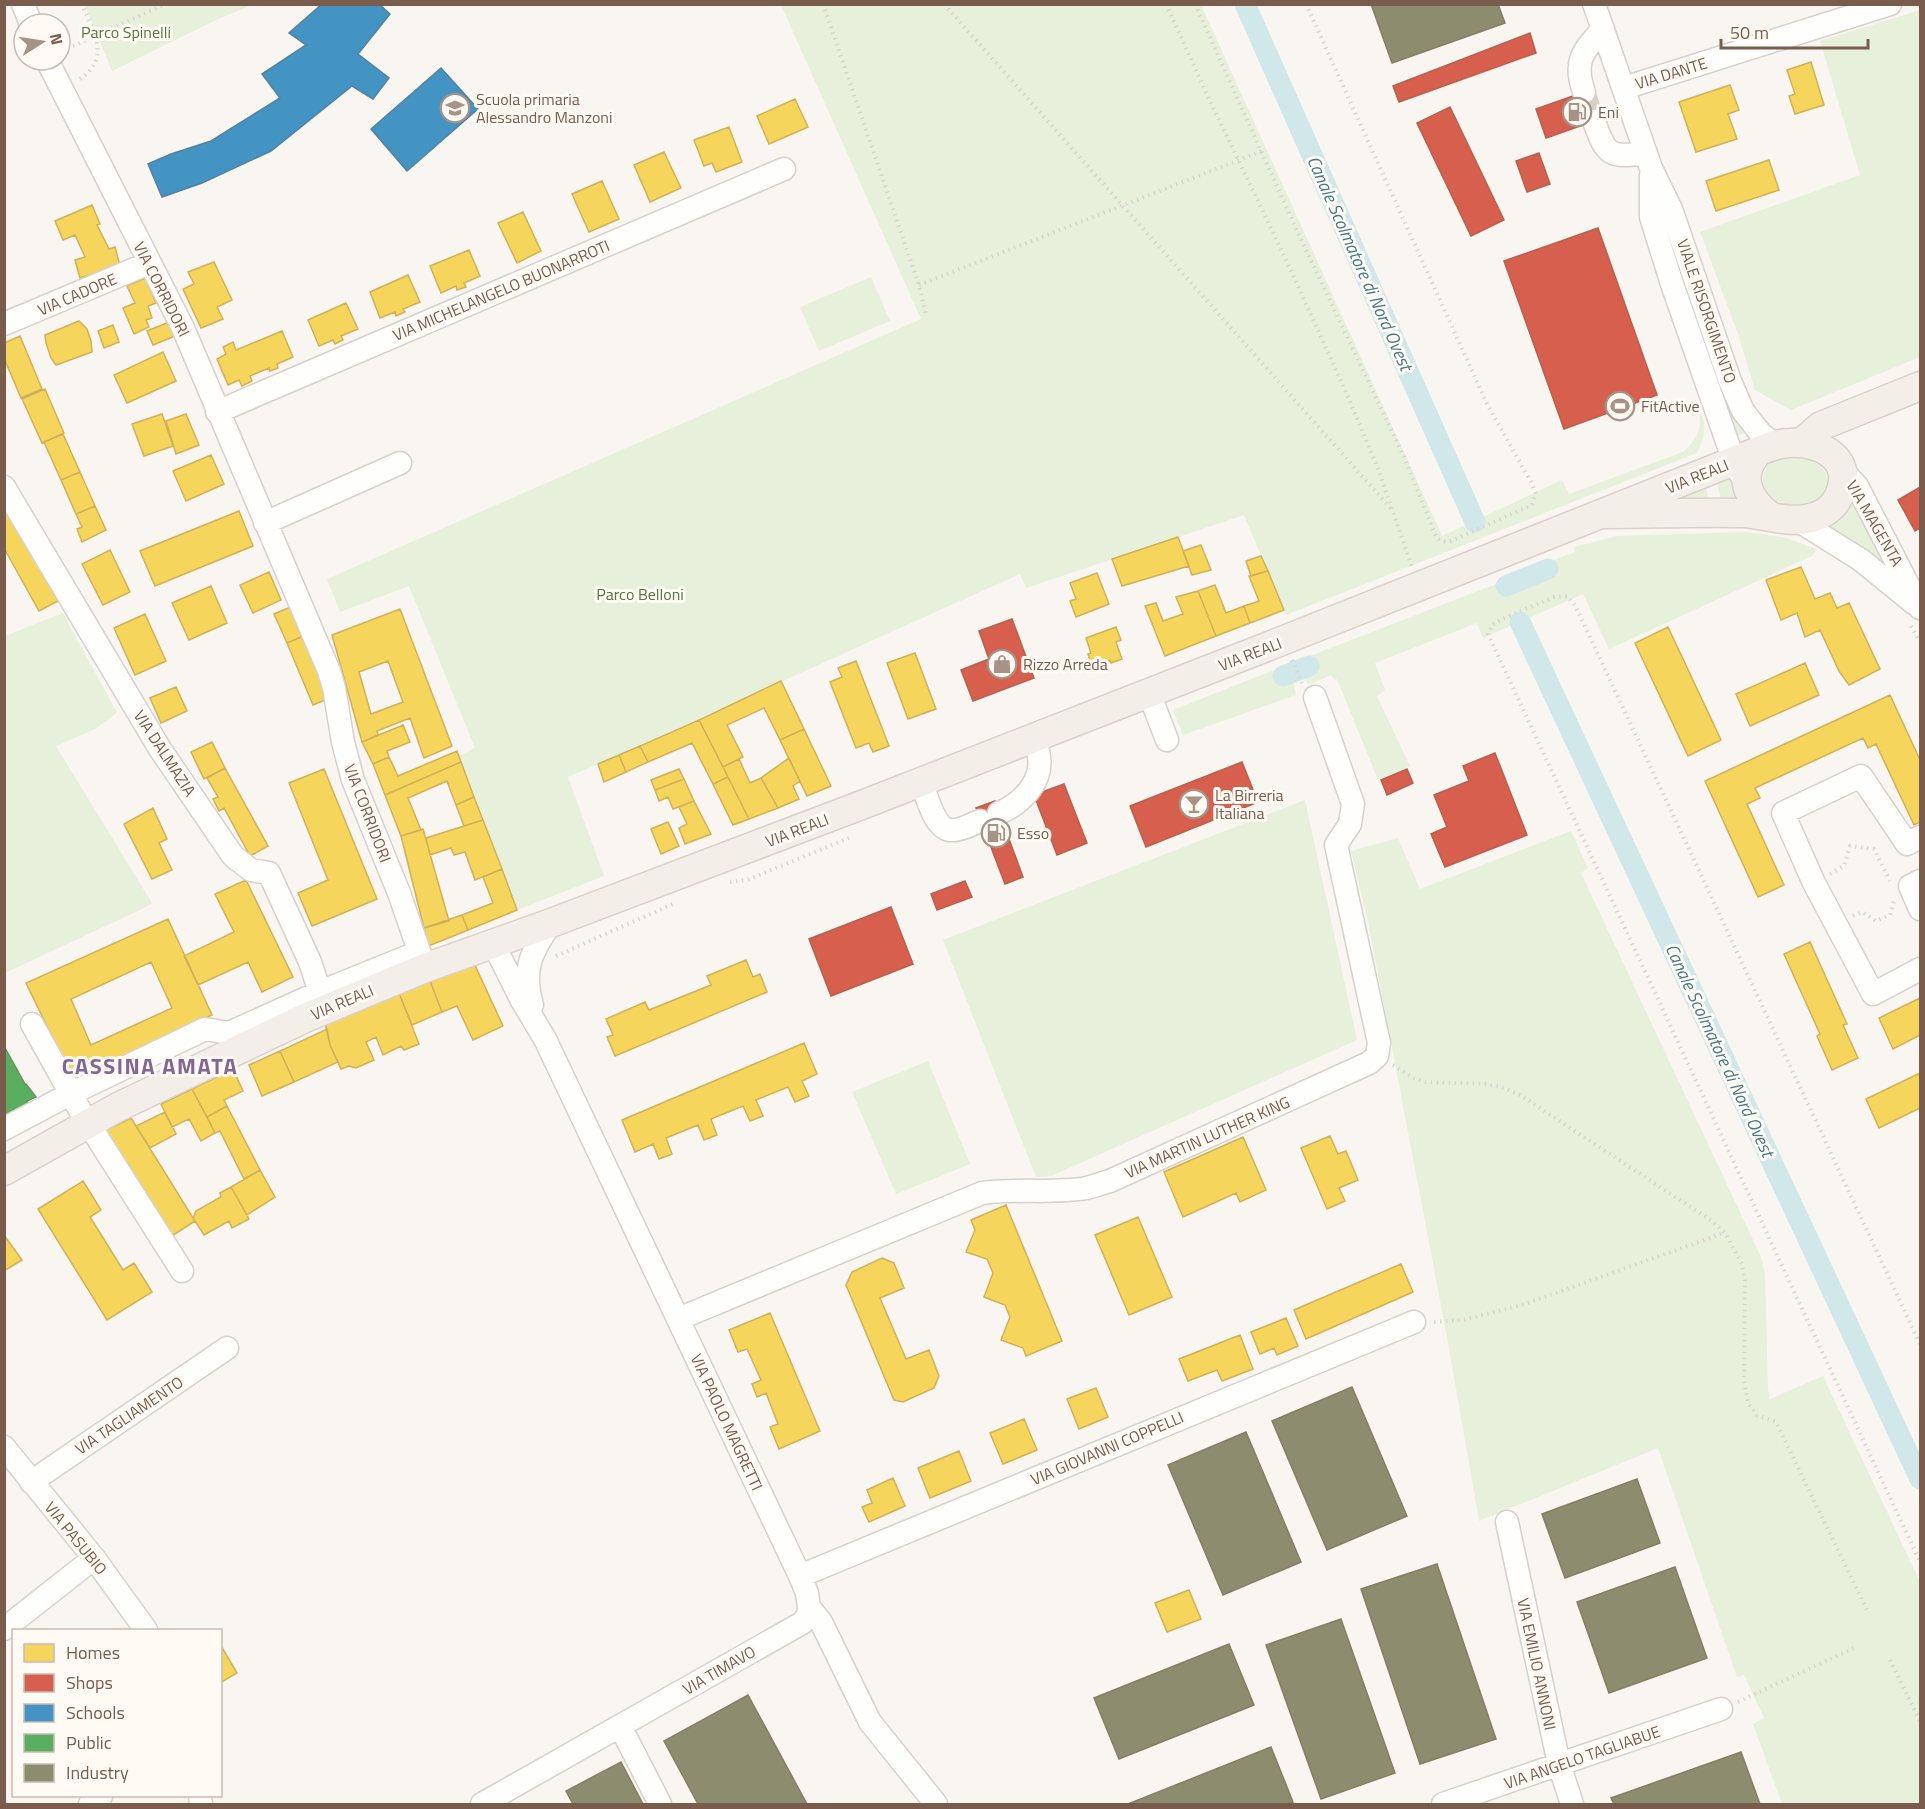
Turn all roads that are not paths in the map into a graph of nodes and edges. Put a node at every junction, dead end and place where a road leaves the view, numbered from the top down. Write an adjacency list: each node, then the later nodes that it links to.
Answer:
1 (1594, 4): 3 (street, VIALE RISORGIMENTO)
2 (1890, 4): 5 (street, VIA DANTE)
3 (1603, 29): 5 (street, VIALE RISORGIMENTO); 6 (street)
4 (53, 72): 10 (street, VIA CORRIDORI)
5 (1624, 88): 8 (street, VIALE RISORGIMENTO)
6 (1584, 92)
7 (1594, 122): 8 (street)
8 (1648, 161): 15 (street, VIALE RISORGIMENTO); 15 (street, VIALE RISORGIMENTO)
9 (784, 169): 13 (street, VIA MICHELANGELO BUONARROTI)
10 (149, 263): 11 (street, VIA CADORE); 13 (street, VIA CORRIDORI)
11 (4, 324)
12 (1920, 386): 14 (main road, VIA REALI)
13 (217, 412): 21 (street, VIA CORRIDORI)
14 (1856, 412): 15 (main road, VIA REALI); 17 (main road)
15 (1753, 452): 17 (main road); 19 (main road, VIA REALI); 20 (main road)
16 (400, 463): 21 (street)
17 (1840, 465): 20 (main road); 22 (street, VIA MAGENTA)
18 (4, 487): 35 (street, VIA DALMAZIA)
19 (1601, 514): 20 (main road, VIA REALI); 23 (main road, VIA REALI)
20 (1783, 518): 22 (street, VIA MAGENTA)
21 (265, 523): 33 (street, VIA CORRIDORI)
22 (1920, 608)
23 (1149, 693): 25 (main road, VIA REALI); 26 (street)
24 (1315, 697): 43 (street, VIA MARTIN LUTHER KING)
25 (1033, 738): 27 (main road, VIA REALI); 27 (street)
26 (1167, 740)
27 (921, 782): 31 (main road, VIA REALI)
28 (1920, 837): 34 (street)
29 (1920, 881): 30 (street)
30 (1920, 909)
31 (551, 923): 32 (main road, VIA REALI); 37 (street, VIA PAOLO MAGRETTI)
32 (493, 943): 33 (main road, VIA REALI); 37 (street, VIA PAOLO MAGRETTI)
33 (422, 960): 35 (main road, VIA REALI)
34 (1920, 969)
35 (324, 1000): 38 (street); 39 (main road, VIA REALI)
36 (33, 1024): 38 (street)
37 (539, 1026): 43 (street, VIA PAOLO MAGRETTI)
38 (70, 1094): 39 (street); 40 (street)
39 (87, 1123): 41 (main road, VIA REALI); 42 (street)
40 (4, 1129)
41 (4, 1172)
42 (183, 1271)
43 (678, 1319): 50 (street, VIA PAOLO MAGRETTI)
44 (1414, 1322): 50 (street, VIA GIOVANNI COPPELLI)
45 (227, 1348): 47 (street, VIA TAGLIAMENTO)
46 (4, 1447): 47 (street, VIA PASUBIO)
47 (31, 1482): 49 (street, VIA PASUBIO)
48 (1507, 1522): 56 (street, VIA EMILIO ANNONI)
49 (94, 1558): 52 (street); 53 (street, VIA PASUBIO)
50 (800, 1576): 51 (street, VIA PAOLO MAGRETTI)
51 (809, 1606): 55 (street, VIA TIMAVO); 59 (street, VIA PAOLO MAGRETTI)
52 (4, 1629)
53 (145, 1629)
54 (1721, 1709): 56 (street, VIA ANGELO TAGLIABUE)
55 (620, 1726): 57 (street, VIA TIMAVO); 58 (street)
56 (1559, 1764): 60 (street, VIA ANGELO TAGLIABUE); 61 (street, VIA EMILIO ANNONI)
57 (482, 1804)
58 (660, 1804)
59 (936, 1804)
60 (1443, 1804)
61 (1572, 1804)

